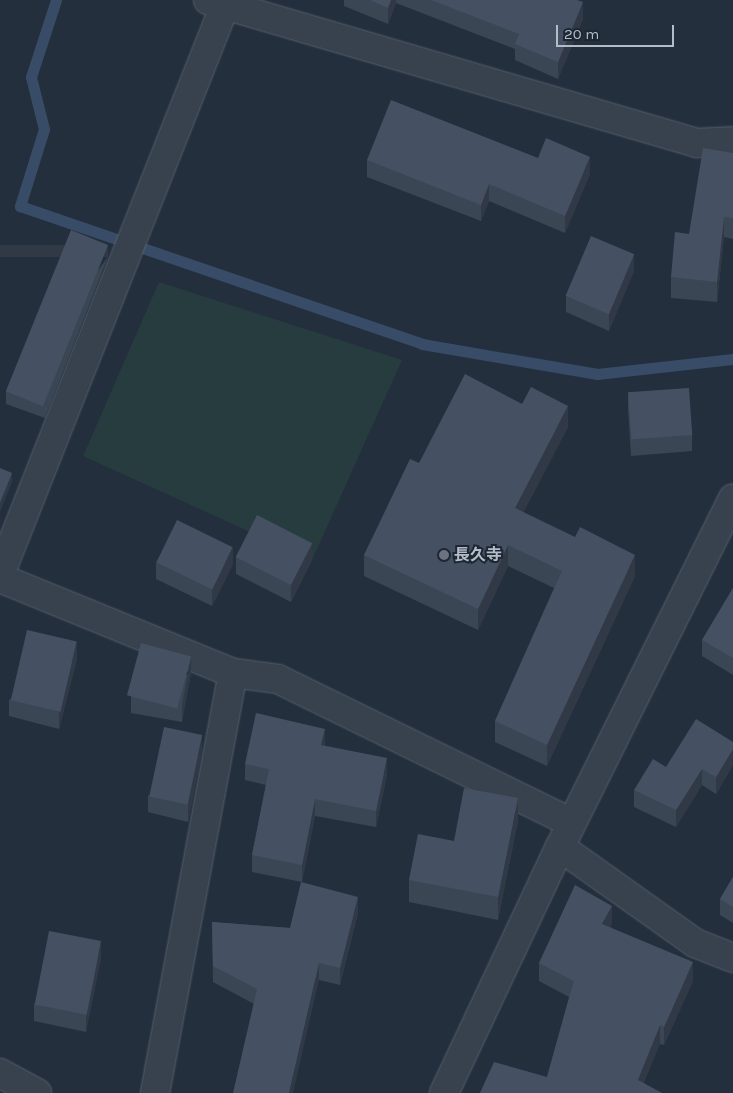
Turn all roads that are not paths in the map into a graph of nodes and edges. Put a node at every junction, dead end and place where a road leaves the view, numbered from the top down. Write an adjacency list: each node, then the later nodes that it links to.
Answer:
1 (220, 2): 2 (street); 4 (street)
2 (733, 141)
3 (733, 499): 6 (street)
4 (0, 576): 5 (street)
5 (233, 673): 6 (street); 10 (street)
6 (566, 835): 7 (street); 11 (street)
7 (733, 958)
8 (0, 1073): 9 (street)
9 (37, 1093)
10 (155, 1093)
11 (444, 1093)

